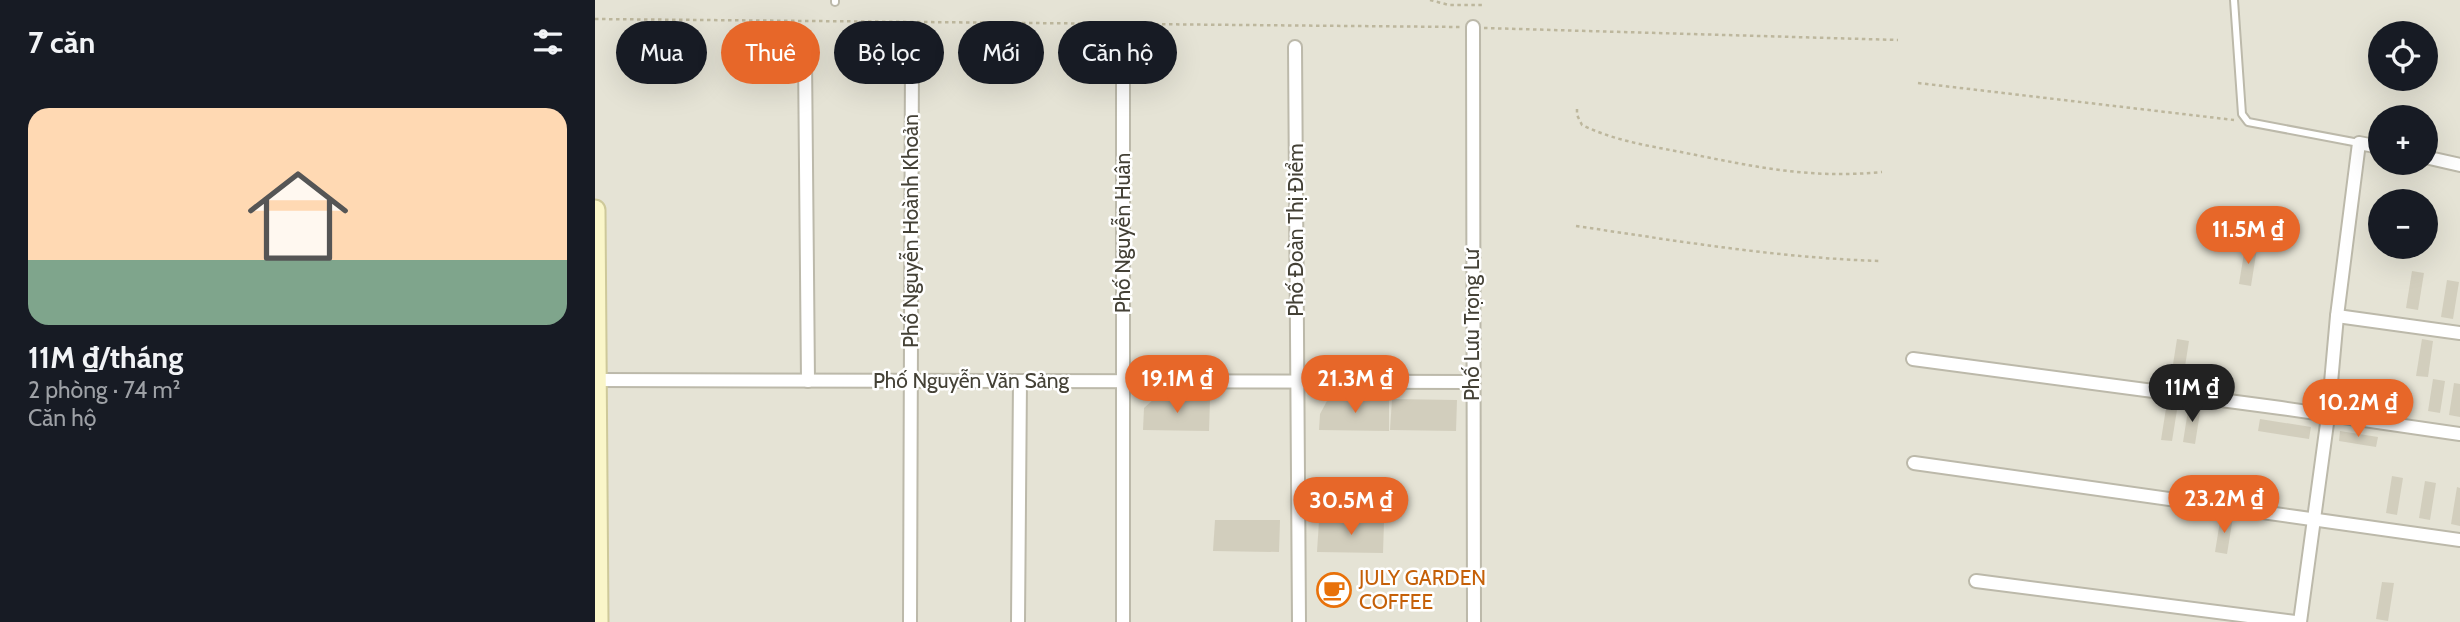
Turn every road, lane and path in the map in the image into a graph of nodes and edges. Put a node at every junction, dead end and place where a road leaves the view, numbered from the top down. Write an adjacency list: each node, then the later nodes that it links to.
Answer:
1 (1430, 0): 3 (path)
2 (2234, 0): 13 (lane)
3 (1482, 5)
4 (595, 19): 5 (path)
5 (1473, 27): 6 (path); 31 (street, Phố Lưu Trọng Lư)
6 (1898, 40)
7 (1295, 47): 30 (street, Phố Đoàn Thị Điểm)
8 (1918, 83): 13 (path)
9 (805, 84): 26 (street)
10 (912, 84): 27 (street, Phố Nguyễn Hoành Khoản)
11 (1123, 84): 29 (street, Phố Nguyễn Huân)
12 (1577, 109): 18 (path)
13 (2248, 122): 14 (lane)
14 (2358, 142): 15 (street); 22 (street)
15 (2368, 144)
16 (2438, 160): 17 (street)
17 (2460, 165)
18 (1882, 172)
19 (595, 210): 25 (main road)
20 (1576, 226): 21 (path)
21 (1881, 261)
22 (2337, 316): 23 (street); 32 (street)
23 (2460, 333)
24 (1913, 359): 32 (street)
25 (597, 380): 26 (street, Phố Nguyễn Văn Sảng); 38 (main road)
26 (808, 380): 27 (street, Phố Nguyễn Văn Sảng)
27 (911, 381): 28 (street, Phố Nguyễn Văn Sảng); 39 (street, Phố Nguyễn Hoành Khoản)
28 (1020, 381): 29 (street, Phố Nguyễn Văn Sảng); 40 (street)
29 (1123, 381): 30 (street, Phố Nguyễn Văn Sảng); 41 (street, Phố Nguyễn Huân)
30 (1296, 382): 31 (street, Phố Nguyễn Văn Sảng); 42 (street, Phố Đoàn Thị Điểm)
31 (1472, 382): 43 (street, Phố Lưu Trọng Lư)
32 (2328, 416): 33 (street); 35 (street)
33 (2460, 434)
34 (1914, 463): 35 (street)
35 (2314, 519): 36 (street); 44 (street)
36 (2460, 540)
37 (1976, 581): 44 (street)
38 (598, 622)
39 (910, 622)
40 (1018, 622)
41 (1123, 622)
42 (1299, 622)
43 (1474, 622)
44 (2297, 622)

